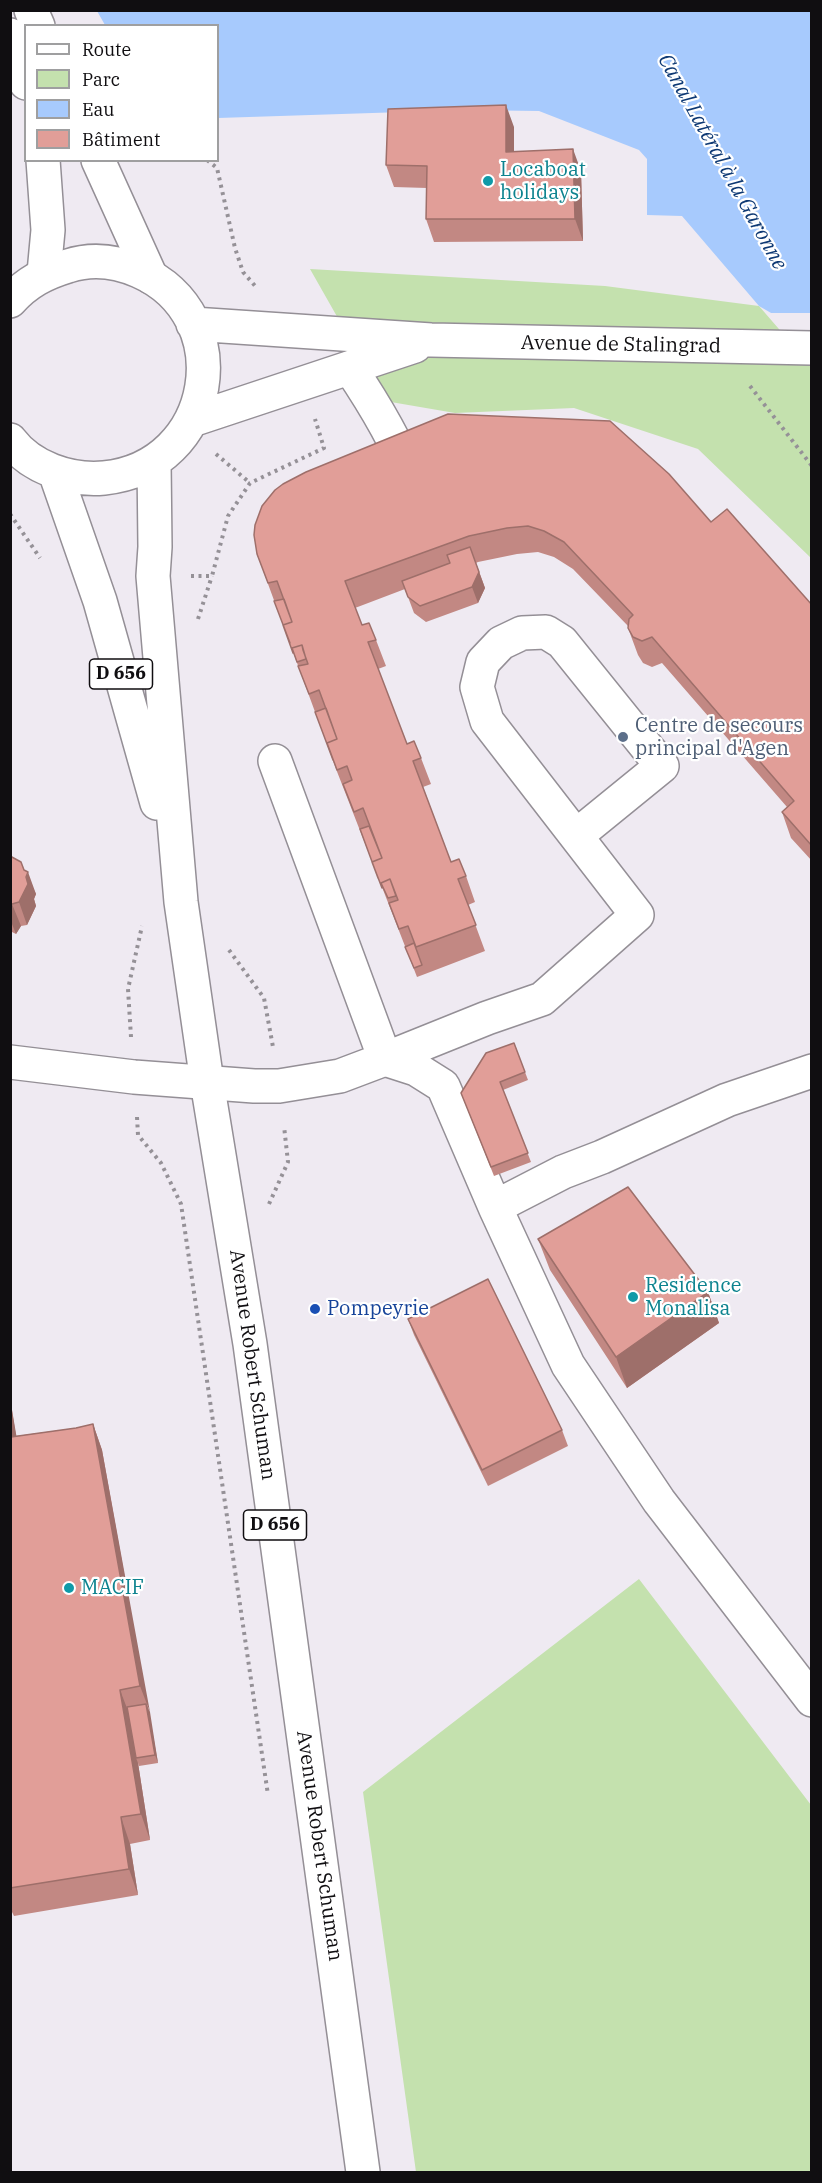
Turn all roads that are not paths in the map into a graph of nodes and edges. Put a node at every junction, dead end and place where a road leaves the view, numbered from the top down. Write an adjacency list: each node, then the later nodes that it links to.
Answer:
1 (31, 10): 2 (main road)
2 (37, 24)
3 (10, 35): 4 (main road)
4 (24, 77)
5 (43, 162): 8 (main road)
6 (99, 162): 7 (main road)
7 (151, 277): 8 (main road); 9 (main road)
8 (25, 282)
9 (193, 324): 10 (main road, Avenue de Stalingrad); 13 (main road)
10 (431, 340): 11 (main road, Avenue de Stalingrad); 12 (main road, Avenue de Stalingrad)
11 (812, 348)
12 (350, 368): 13 (main road, Avenue de Stalingrad); 17 (main road)
13 (188, 427): 15 (main road)
14 (10, 440): 16 (main road)
15 (154, 462): 16 (main road); 20 (main road, Avenue Robert Schuman / D 656)
16 (55, 472): 20 (main road, Avenue Robert Schuman / D 656)
17 (438, 484)
18 (275, 761): 21 (main road)
19 (576, 836): 19 (main road); 21 (main road)
20 (178, 879): 24 (main road, Avenue Robert Schuman / D 656)
21 (385, 1059): 24 (main road); 25 (main road)
22 (10, 1062): 24 (main road)
23 (812, 1071): 25 (main road)
24 (207, 1082): 27 (main road, Avenue Robert Schuman / D 656)
25 (495, 1207): 26 (main road)
26 (812, 1700)
27 (363, 2172)

